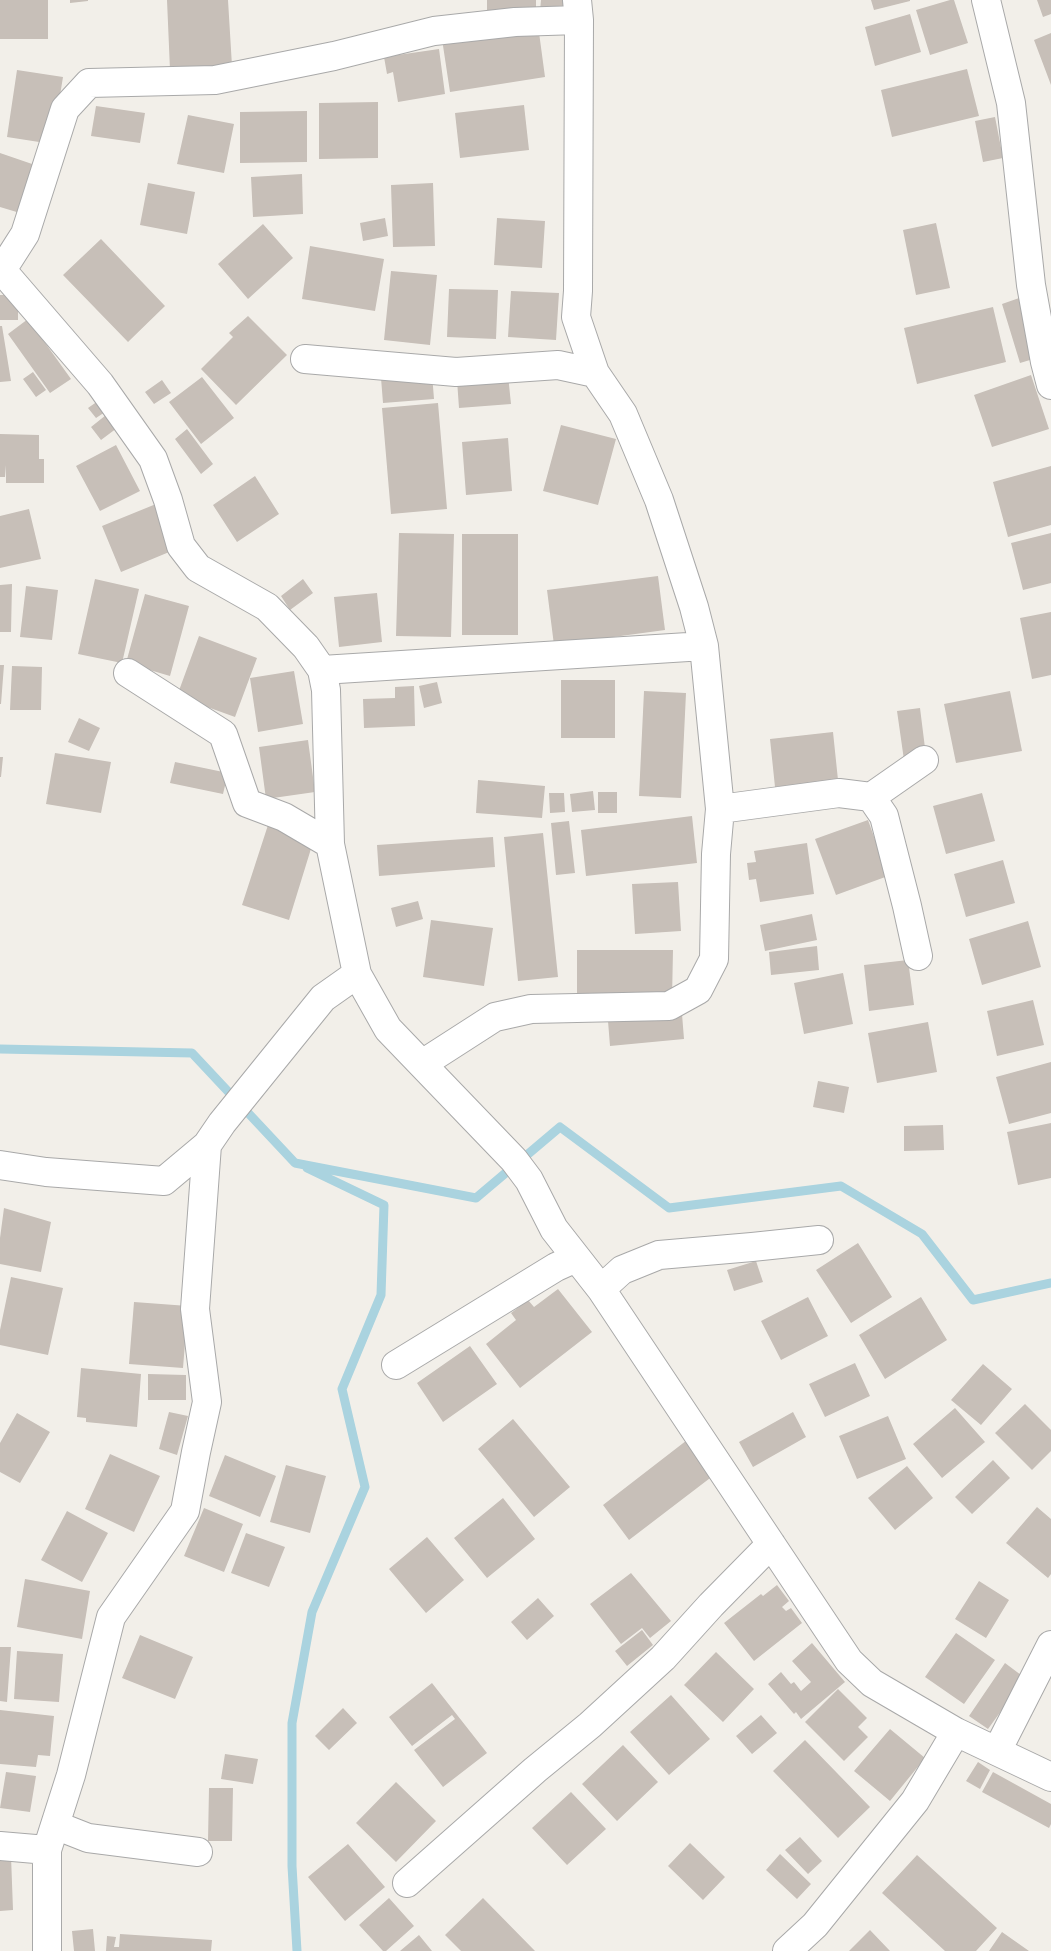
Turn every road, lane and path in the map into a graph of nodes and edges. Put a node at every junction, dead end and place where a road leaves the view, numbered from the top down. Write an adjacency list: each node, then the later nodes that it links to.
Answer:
1 (986, 0): 5 (street)
2 (578, 10): 3 (street); 6 (street)
3 (1, 269): 8 (street)
4 (305, 359): 6 (street)
5 (1049, 369)
6 (595, 373): 7 (street)
7 (704, 646): 8 (street); 12 (street)
8 (322, 670): 13 (street)
9 (128, 673): 13 (street)
10 (924, 760): 11 (street)
11 (871, 797): 12 (street); 14 (street)
12 (720, 809): 16 (street)
13 (330, 844): 15 (street)
14 (918, 956)
15 (358, 974): 16 (street); 17 (street)
16 (422, 1064): 20 (street)
17 (207, 1144): 18 (street); 28 (street)
18 (0, 1166)
19 (819, 1240): 21 (street)
20 (576, 1258): 21 (street); 22 (street)
21 (601, 1289): 23 (street)
22 (396, 1365)
23 (771, 1544): 25 (street); 31 (street)
24 (1051, 1645): 26 (street)
25 (956, 1732): 26 (street); 33 (street)
26 (997, 1751): 27 (street)
27 (1051, 1777)
28 (51, 1838): 29 (street); 30 (street); 32 (street)
29 (0, 1846)
30 (198, 1852)
31 (407, 1883)
32 (47, 1951)
33 (787, 1951)

